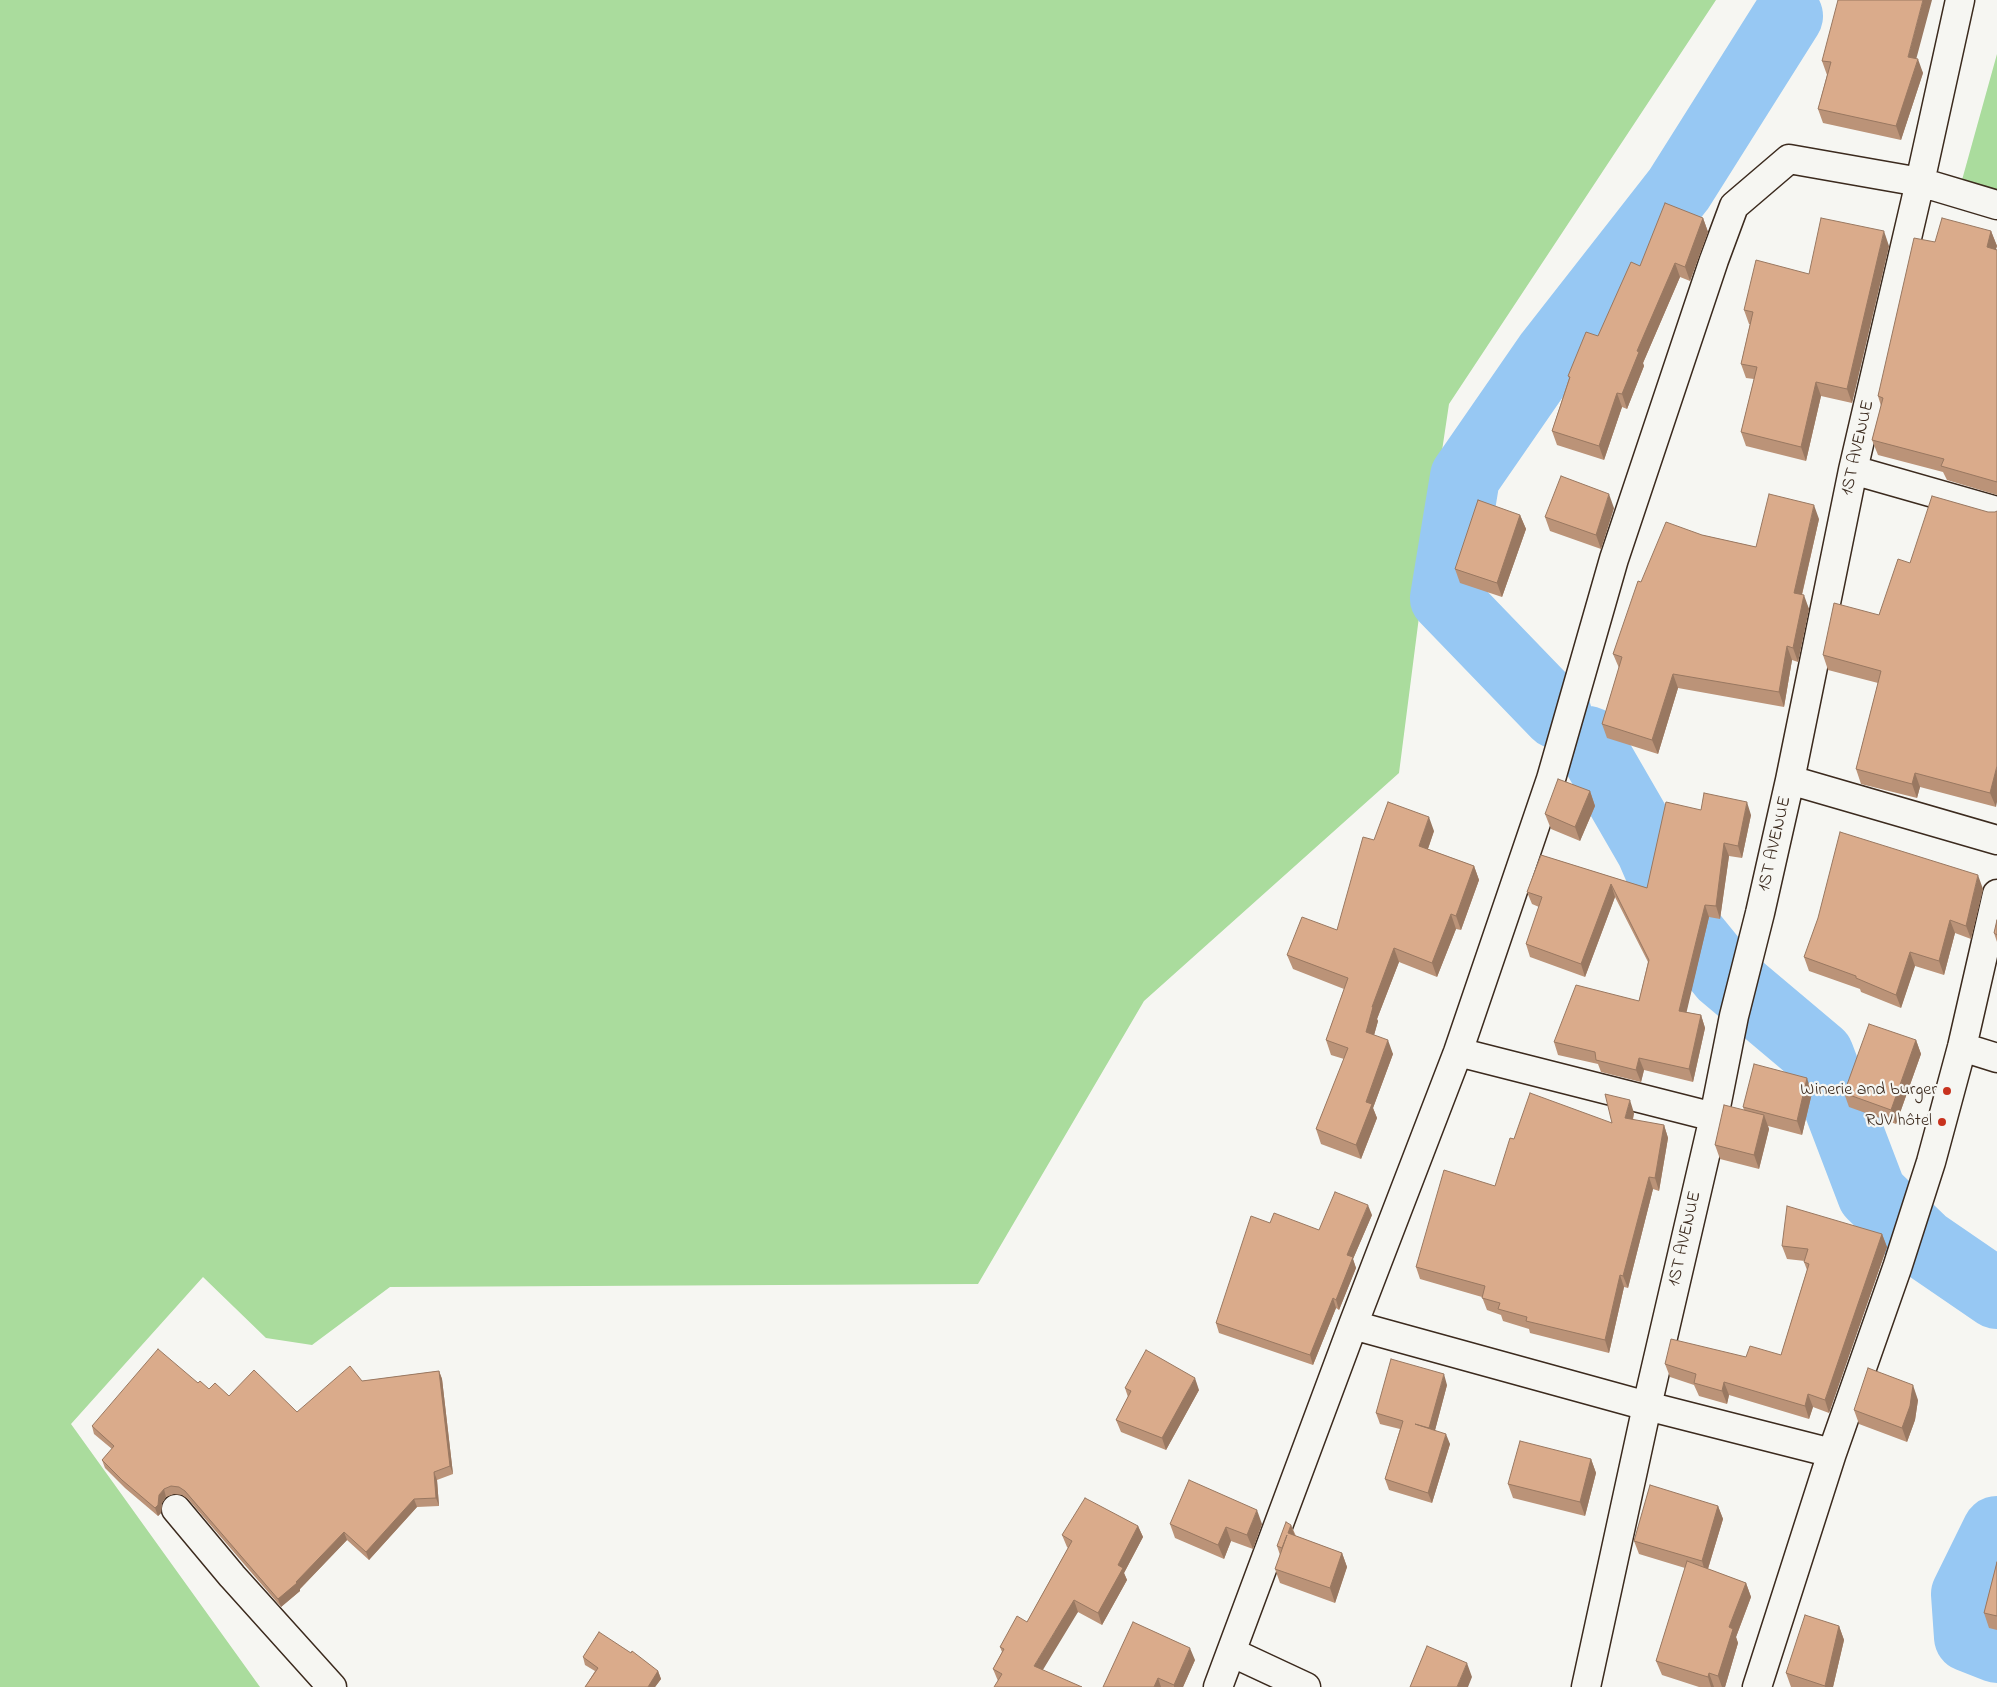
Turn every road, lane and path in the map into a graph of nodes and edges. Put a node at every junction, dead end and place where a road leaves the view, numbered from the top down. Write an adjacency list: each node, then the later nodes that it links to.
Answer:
1 (1960, 0): 2 (street, 1ST AVENUE)
2 (1920, 182): 3 (street); 4 (street, 1ST AVENUE); 10 (street)
3 (1997, 205)
4 (1853, 470): 5 (street); 6 (street, 1ST AVENUE)
5 (1997, 511)
6 (1790, 780): 7 (street); 12 (street, 1ST AVENUE)
7 (1997, 840)
8 (1997, 894): 9 (street)
9 (1962, 1047): 11 (street); 15 (street)
10 (1458, 1052): 12 (street); 13 (street)
11 (1997, 1058)
12 (1714, 1117): 14 (street, 1ST AVENUE)
13 (1353, 1325): 14 (street); 17 (street)
14 (1647, 1406): 15 (street); 21 (street, 1ST AVENUE)
15 (1832, 1453): 22 (street)
16 (176, 1509): 18 (street)
17 (1231, 1652): 19 (street); 20 (street)
18 (332, 1687)
19 (1218, 1687)
20 (1306, 1687)
21 (1586, 1687)
22 (1757, 1687)

